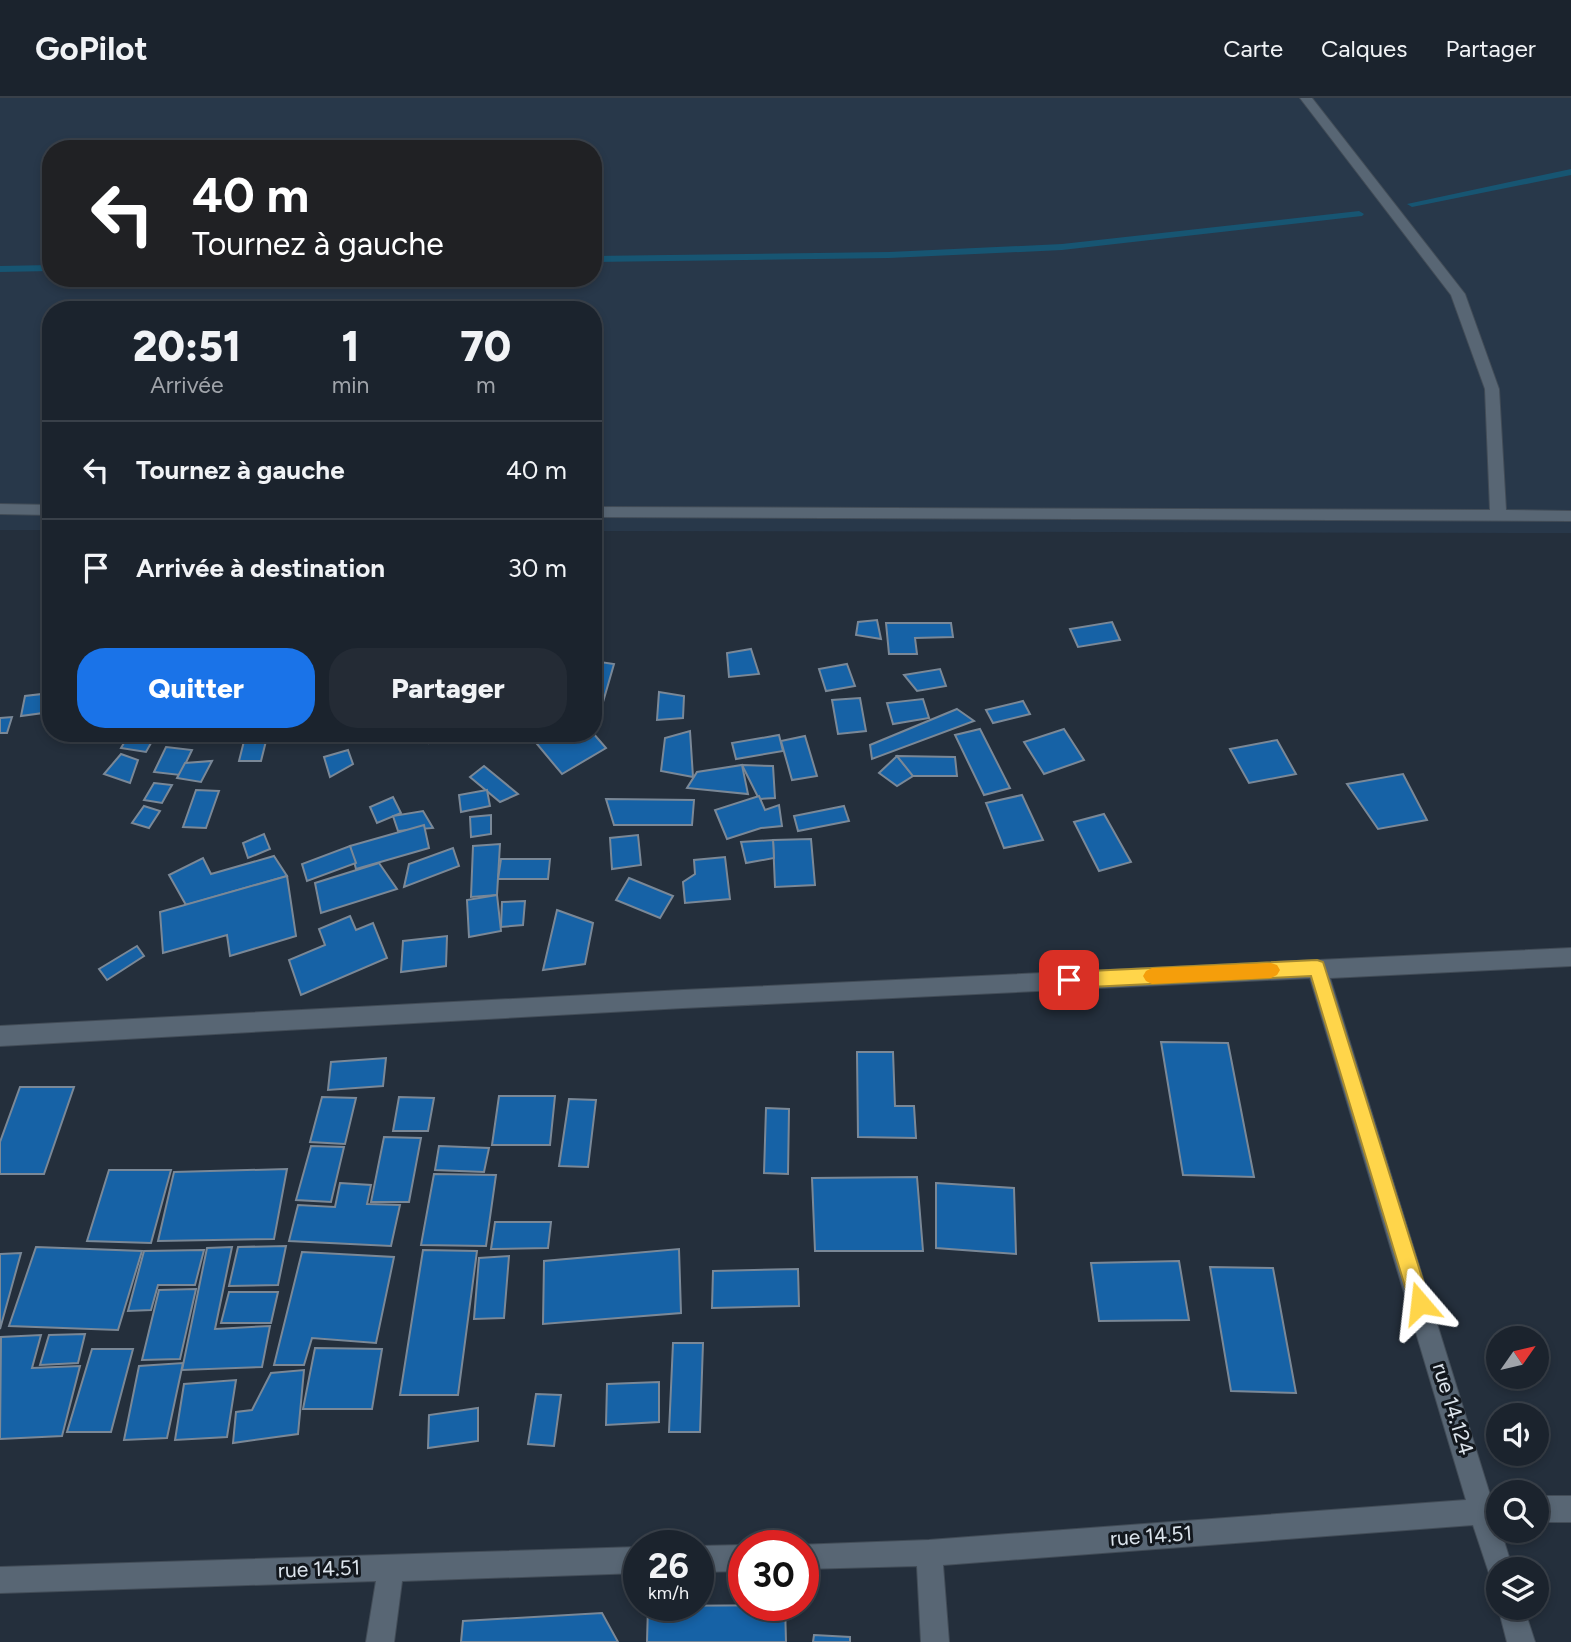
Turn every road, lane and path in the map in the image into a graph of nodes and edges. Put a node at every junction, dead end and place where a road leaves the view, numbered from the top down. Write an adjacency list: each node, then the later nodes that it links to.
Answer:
1 (1306, 98): 5 (street)
2 (0, 509): 3 (street)
3 (42, 510)
4 (602, 512): 5 (street)
5 (1498, 515): 6 (street)
6 (1571, 516)
7 (1571, 957): 8 (street)
8 (1317, 968): 9 (street); 10 (street, rue 14.124)
9 (0, 1036)
10 (1486, 1494)
11 (1549, 1509): 12 (street)
12 (1571, 1509)
13 (1486, 1510): 14 (street, rue 14.51)
14 (929, 1553): 15 (street, rue 14.51); 21 (street)
15 (819, 1556)
16 (623, 1560): 17 (street, rue 14.51)
17 (391, 1566): 18 (street, rue 14.51); 20 (street)
18 (0, 1580)
19 (1515, 1620): 22 (street)
20 (380, 1642)
21 (935, 1642)
22 (1521, 1642)

